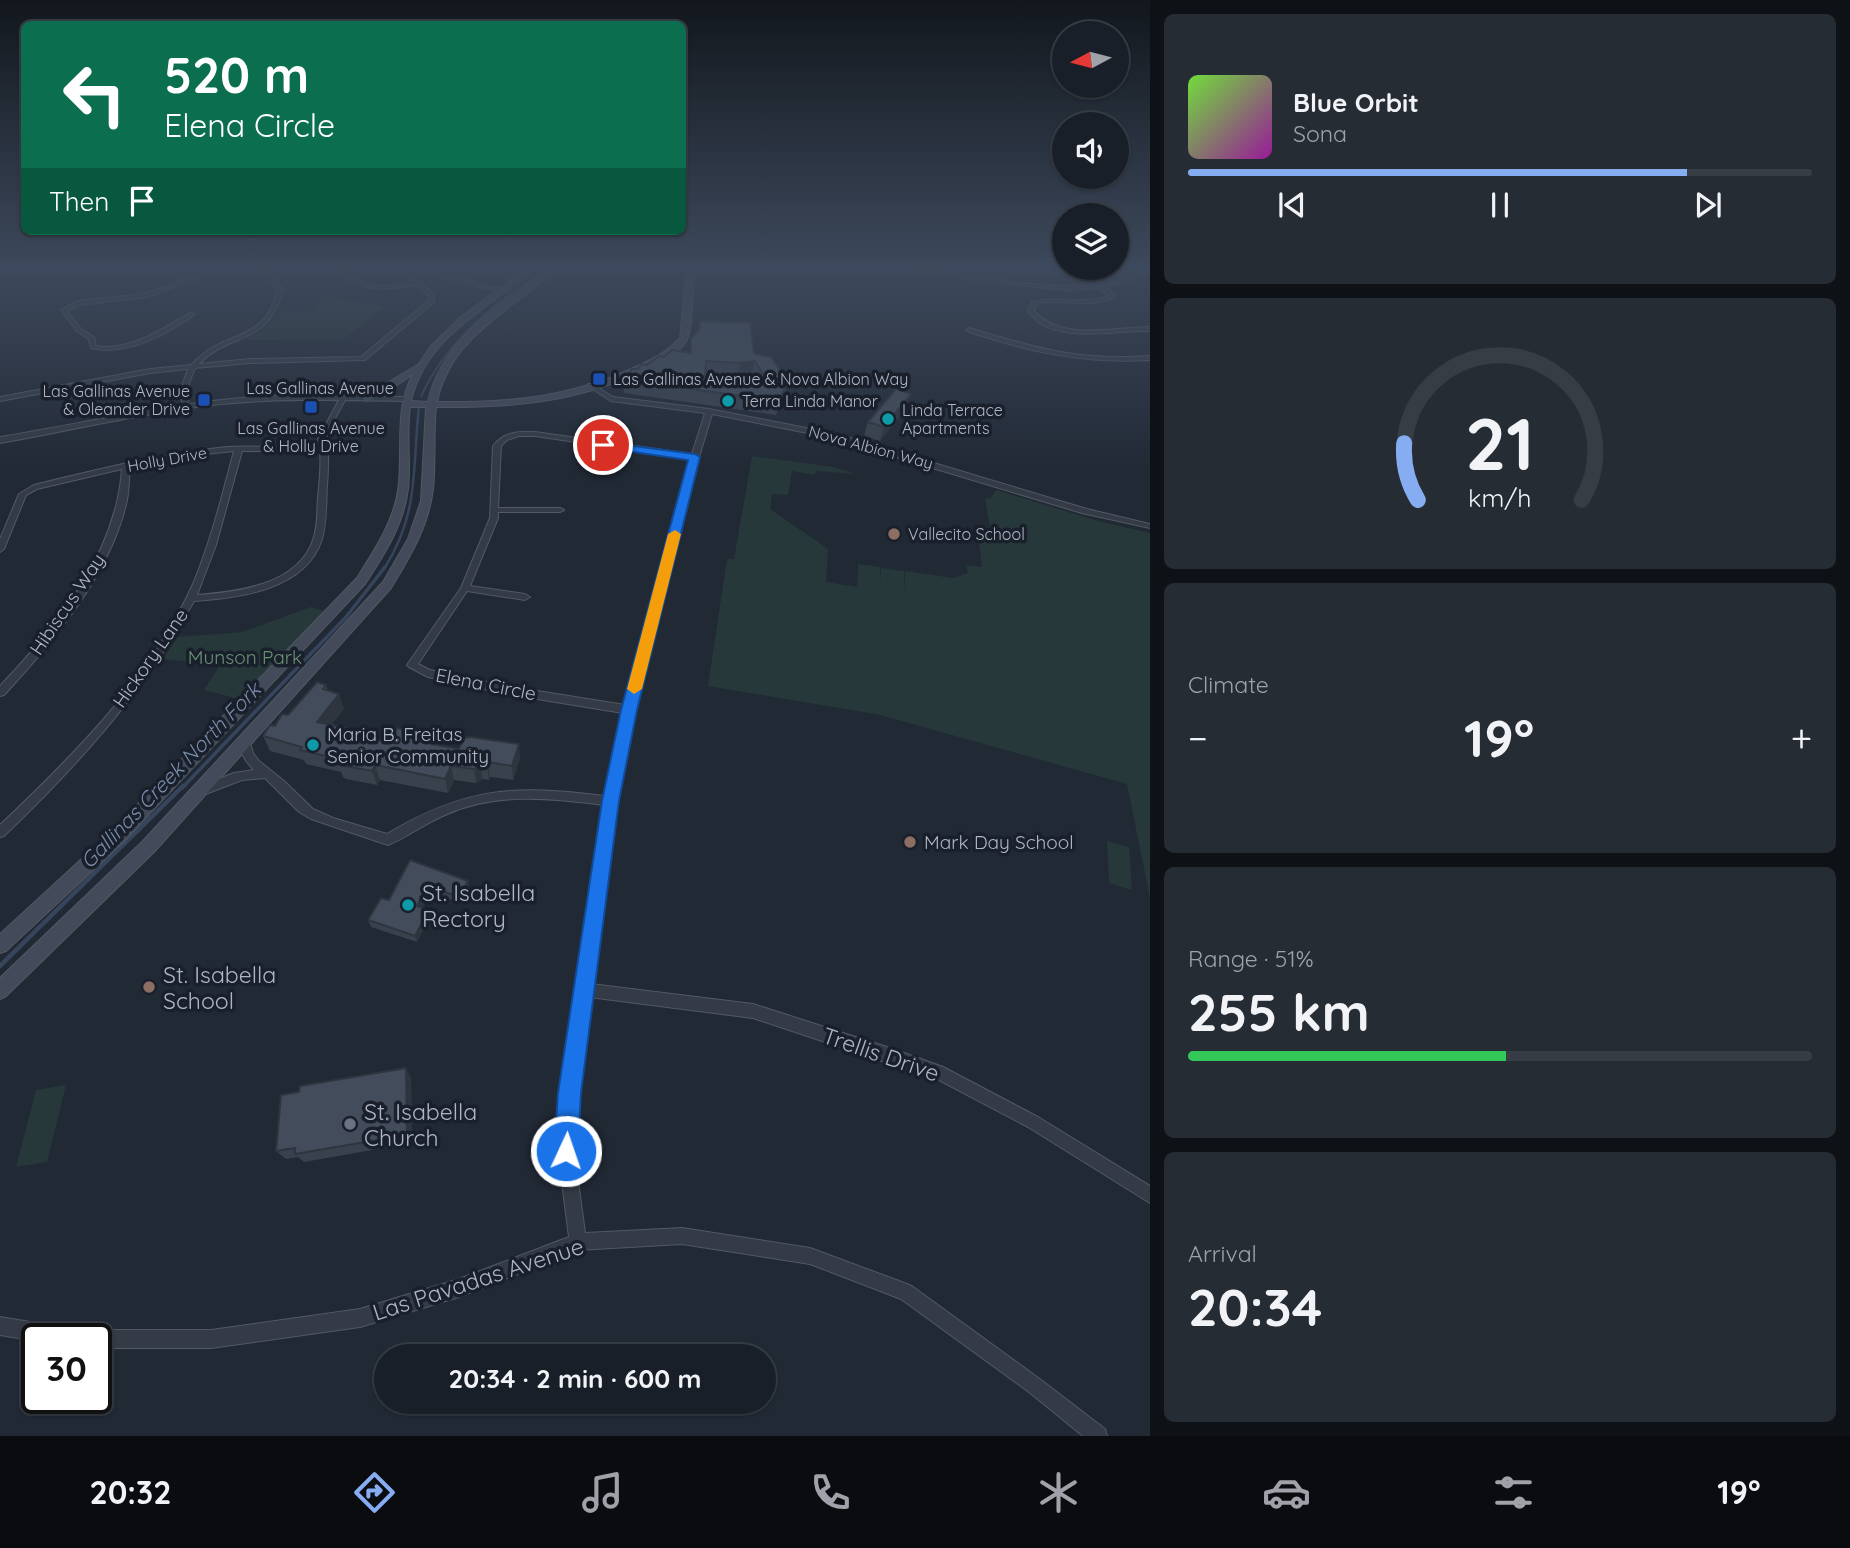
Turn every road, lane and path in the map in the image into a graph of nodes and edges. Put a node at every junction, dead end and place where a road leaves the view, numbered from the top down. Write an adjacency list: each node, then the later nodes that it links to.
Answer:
1 (86, 334): 2 (street)
2 (157, 334)
3 (249, 334): 11 (street)
4 (393, 334): 11 (street)
5 (450, 334): 10 (main road)
6 (473, 334): 16 (main road)
7 (684, 334): 12 (main road, Las Gallinas Avenue)
8 (981, 334): 9 (street)
9 (1150, 358)
10 (423, 363): 13 (main road); 16 (main road)
11 (193, 367): 14 (street); 17 (street)
12 (592, 387): 16 (main road, Las Gallinas Avenue); 18 (street, Nova Albion Way)
13 (367, 398): 15 (street, Las Gallinas Avenue); 16 (street, Las Gallinas Avenue)
14 (0, 399)
15 (342, 400): 16 (street, Las Gallinas Avenue); 17 (street, Las Gallinas Avenue); 20 (street)
16 (419, 401): 33 (main road); 38 (main road)
17 (184, 408): 19 (street, Las Gallinas Avenue)
18 (709, 411): 22 (street); 26 (street, Nova Albion Way)
19 (0, 442)
20 (323, 445): 21 (street, Holly Drive); 30 (street)
21 (239, 448): 23 (street, Holly Drive); 30 (street, Hickory Lane)
22 (695, 457): 24 (street, Elena Circle); 32 (street)
23 (127, 466): 27 (street, Holly Drive); 31 (street, Hibiscus Way)
24 (494, 510): 25 (street); 28 (street, Elena Circle)
25 (560, 510)
26 (1150, 526)
27 (0, 549)
28 (465, 588): 29 (street); 32 (street, Elena Circle)
29 (525, 597)
30 (191, 598): 37 (street, Hickory Lane)
31 (0, 692)
32 (629, 710): 36 (street)
33 (245, 743): 34 (street); 35 (main road)
34 (267, 774): 35 (street); 36 (street)
35 (200, 791): 39 (main road)
36 (611, 801): 40 (street)
37 (0, 832)
38 (1, 944)
39 (0, 990)
40 (584, 990): 41 (street, Trellis Drive); 42 (street)
41 (1150, 1195)
42 (578, 1242): 45 (street, Las Pavadas Avenue); 46 (street, Las Pavadas Avenue)
43 (0, 1326): 44 (street)
44 (21, 1329)
45 (112, 1339)
46 (1098, 1436)

